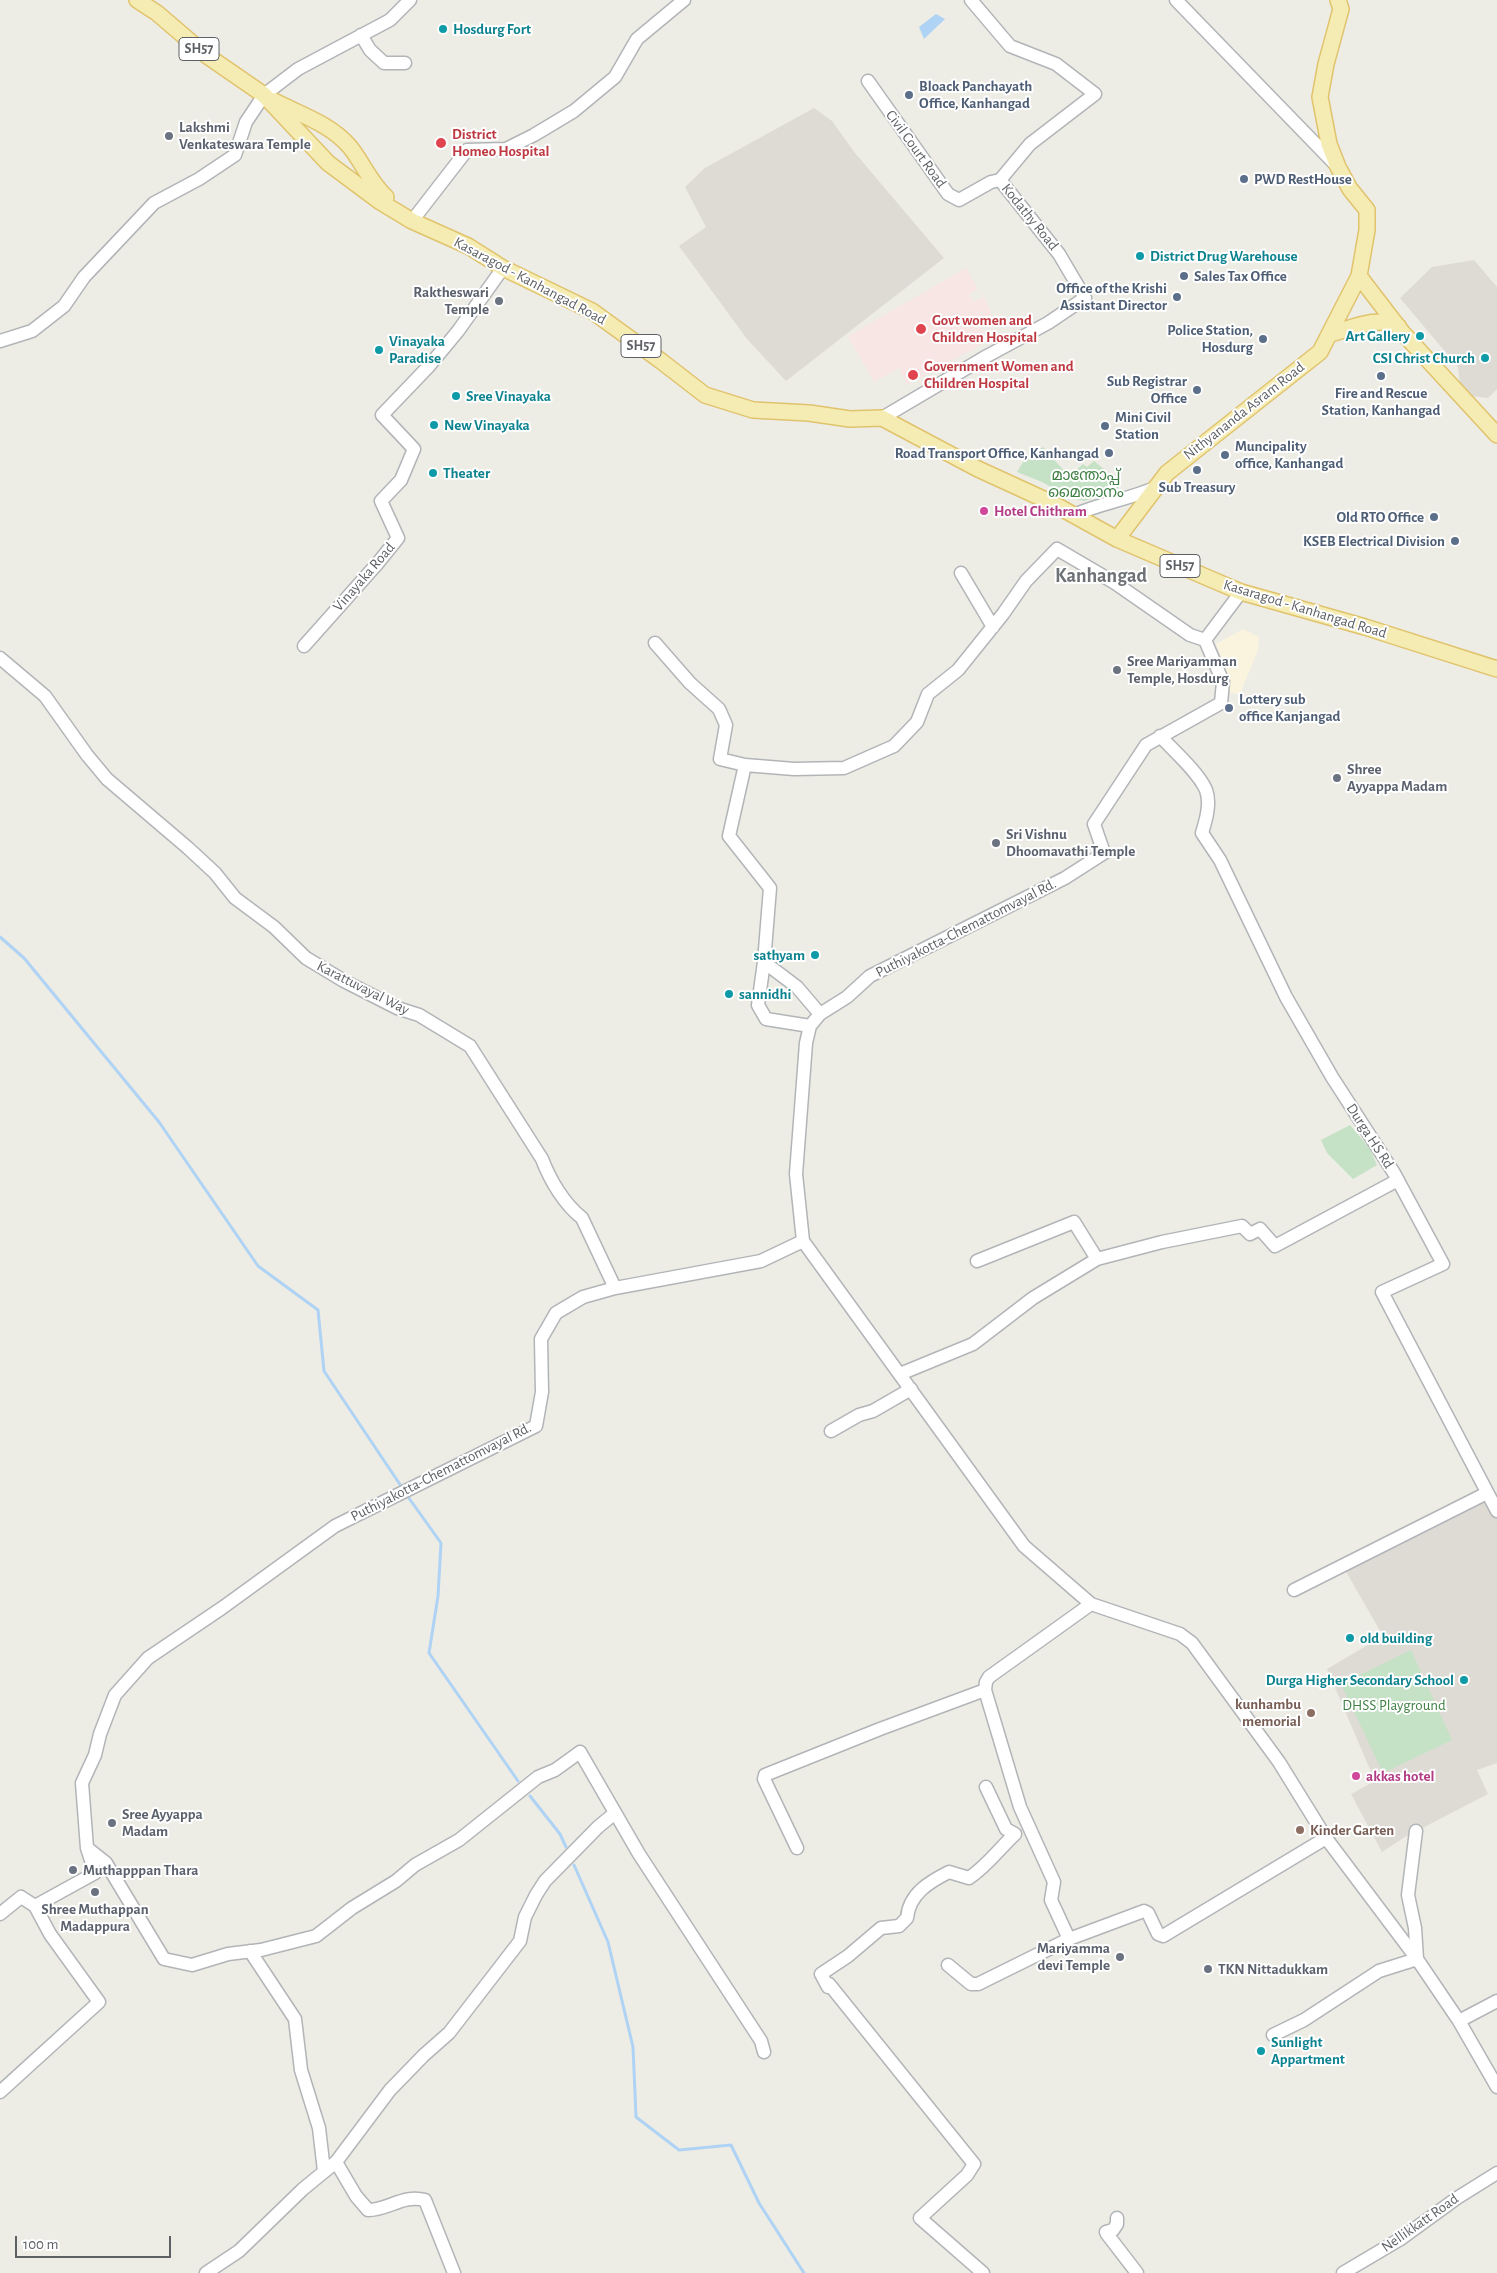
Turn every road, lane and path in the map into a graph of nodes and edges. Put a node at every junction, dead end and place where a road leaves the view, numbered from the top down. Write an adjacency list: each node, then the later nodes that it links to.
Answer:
1 (137, 0): 10 (main road, Kasaragod - Kanhangad Road / SH57)
2 (410, 0): 7 (street)
3 (684, 0): 13 (street)
4 (971, 0): 12 (street, Kodathy Road)
5 (1176, 0): 11 (street)
6 (1338, 0): 11 (main road, Nithyananda Asram Road)
7 (361, 35): 8 (street); 10 (street)
8 (405, 63)
9 (868, 82): 12 (street, Civil Court Road)
10 (264, 95): 13 (main road, Kasaragod - Kanhangad Road / SH57); 13 (main road); 18 (street)
11 (1338, 167): 15 (main road, Nithyananda Asram Road)
12 (1000, 180): 19 (street, Kodathy Road)
13 (412, 221): 14 (main road, Kasaragod - Kanhangad Road / SH57)
14 (503, 268): 19 (main road, Kasaragod - Kanhangad Road / SH57); 29 (street, Vinayaka Road)
15 (1360, 276): 16 (main road); 17 (main road, Nithyananda Asram Road)
16 (1398, 326): 17 (main road); 20 (main road)
17 (1330, 334): 21 (main road, Nithyananda Asram Road)
18 (0, 340)
19 (882, 418): 22 (main road, Kasaragod - Kanhangad Road / SH57)
20 (1497, 435)
21 (1156, 487): 22 (street); 23 (main road, Nithyananda Asram Road)
22 (1074, 515): 23 (main road, Kasaragod - Kanhangad Road / SH57)
23 (1117, 539): 25 (main road, Kasaragod - Kanhangad Road / SH57)
24 (961, 573): 26 (street)
25 (1242, 592): 27 (street); 31 (main road, Kasaragod - Kanhangad Road / SH57)
26 (993, 626): 27 (street); 33 (street)
27 (1204, 640): 32 (street, Puthiyakotta-Chemattomvayal Rd.)
28 (655, 643): 33 (street)
29 (304, 646)
30 (0, 658): 41 (street, Karattuvayal Way)
31 (1497, 669)
32 (1160, 736): 35 (street, Puthiyakotta-Chemattomvayal Rd.); 37 (street, Durga HS Rd)
33 (745, 765): 34 (street)
34 (764, 962): 35 (street); 36 (street)
35 (820, 1014): 36 (street, Puthiyakotta-Chemattomvayal Rd.)
36 (810, 1026): 38 (street, Puthiyakotta-Chemattomvayal Rd.)
37 (1398, 1180): 39 (street); 45 (street, Durga HS Rd)
38 (803, 1241): 41 (street, Puthiyakotta-Chemattomvayal Rd.); 42 (street)
39 (1097, 1259): 40 (street); 42 (street)
40 (977, 1261)
41 (615, 1288): 54 (street, Puthiyakotta-Chemattomvayal Rd.)
42 (900, 1374): 43 (street)
43 (911, 1389): 44 (street); 48 (street)
44 (831, 1431)
45 (1487, 1492): 46 (street, Durga HS Rd); 47 (street)
46 (1497, 1511)
47 (1294, 1590)
48 (1091, 1604): 49 (street); 53 (street)
49 (985, 1690): 55 (street); 58 (street)
50 (986, 1787): 74 (street)
51 (615, 1813): 59 (street); 65 (street); 68 (street)
52 (1416, 1831): 60 (street)
53 (1326, 1838): 58 (street); 60 (street)
54 (87, 1848): 56 (street, Puthiyakotta-Chemattomvayal Rd.); 59 (street)
55 (797, 1848)
56 (35, 1906): 57 (street); 67 (street)
57 (0, 1914)
58 (1069, 1939): 61 (street)
59 (250, 1951): 69 (street)
60 (1417, 1959): 63 (street); 64 (street)
61 (948, 1965)
62 (1497, 2001): 63 (street)
63 (1459, 2021): 66 (street)
64 (1274, 2035)
65 (764, 2052)
66 (1497, 2087)
67 (0, 2092)
68 (336, 2162): 69 (street); 73 (street)
69 (324, 2171): 72 (street)
70 (1497, 2173): 76 (street, Nellikkatt Road)
71 (1117, 2218): 75 (street)
72 (206, 2273)
73 (454, 2273)
74 (983, 2273)
75 (1137, 2273)
76 (1343, 2273)

